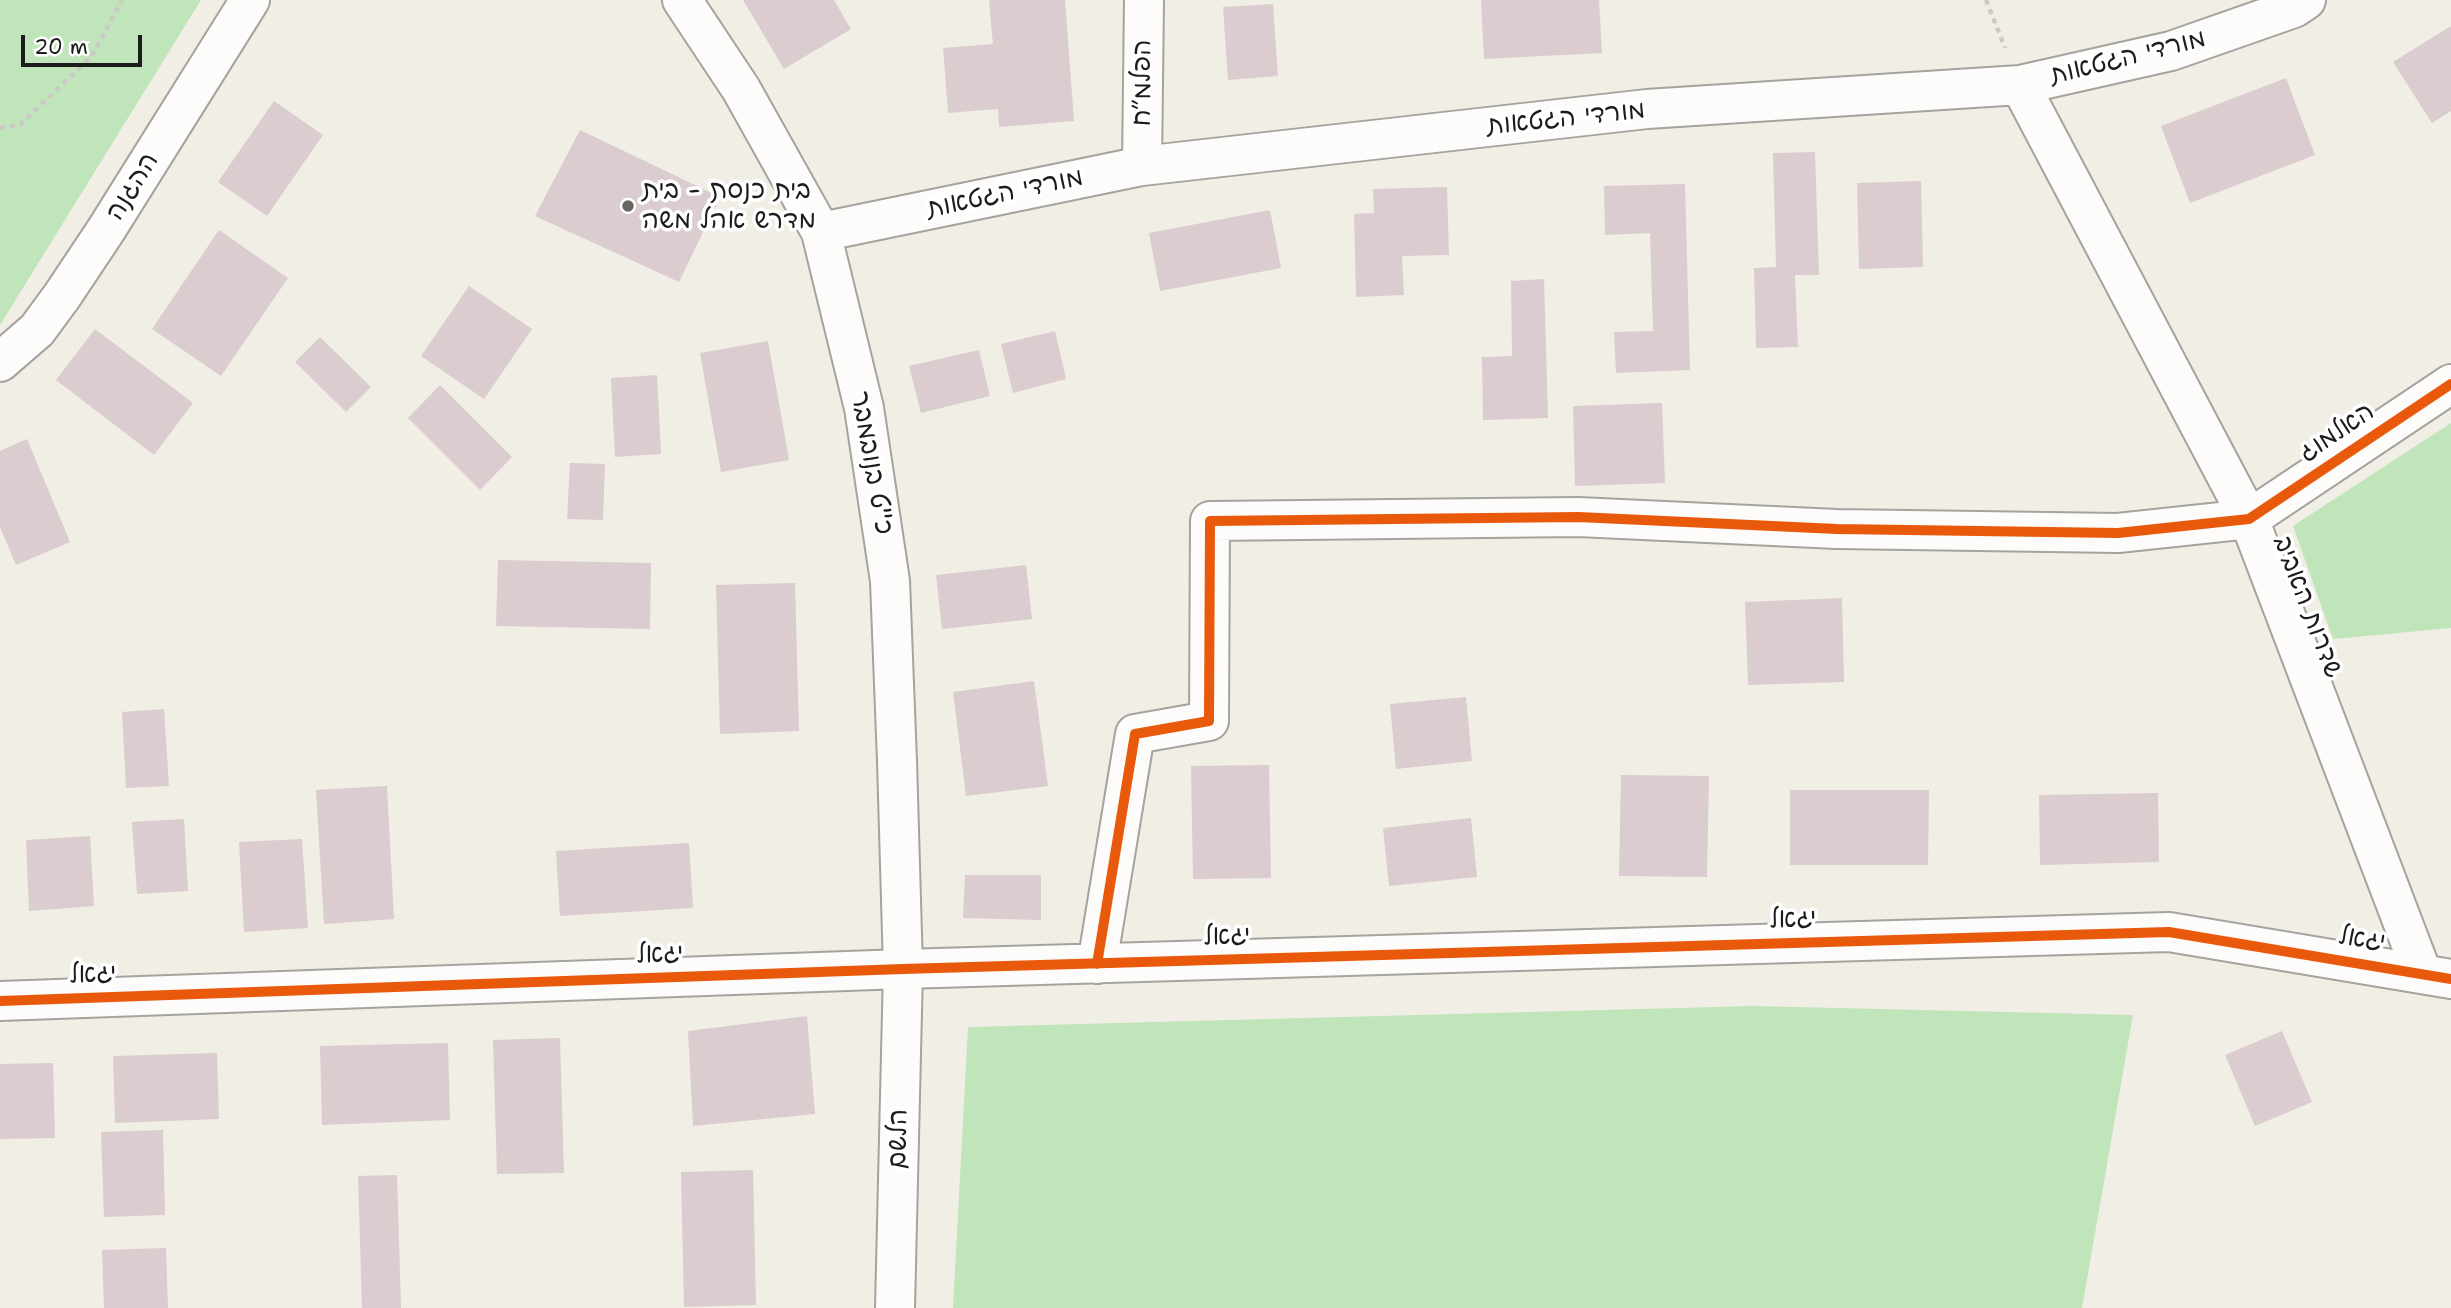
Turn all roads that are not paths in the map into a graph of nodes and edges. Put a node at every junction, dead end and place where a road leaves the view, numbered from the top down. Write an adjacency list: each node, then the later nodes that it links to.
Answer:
1 (250, 0): 8 (street, ההגנה)
2 (682, 0): 7 (street, כ"ט בנובמבר)
3 (1144, 0): 6 (street, הפלמ״ח)
4 (2306, 0): 5 (street, מורדי הגטאות)
5 (2020, 85): 6 (street, מורדי הגטאות); 10 (street, שדרות האביב)
6 (1142, 166): 7 (street, מורדי הגטאות)
7 (821, 232): 12 (street, כ"ט בנובמבר)
8 (0, 362)
9 (2451, 384): 10 (street, האלמוג)
10 (2249, 519): 11 (street); 13 (street, שדרות האביב)
11 (1097, 964): 12 (street, יגאל); 13 (street, יגאל)
12 (903, 969): 14 (street, יגאל); 15 (street, הלשם)
13 (2436, 976)
14 (0, 1001)
15 (895, 1308)

